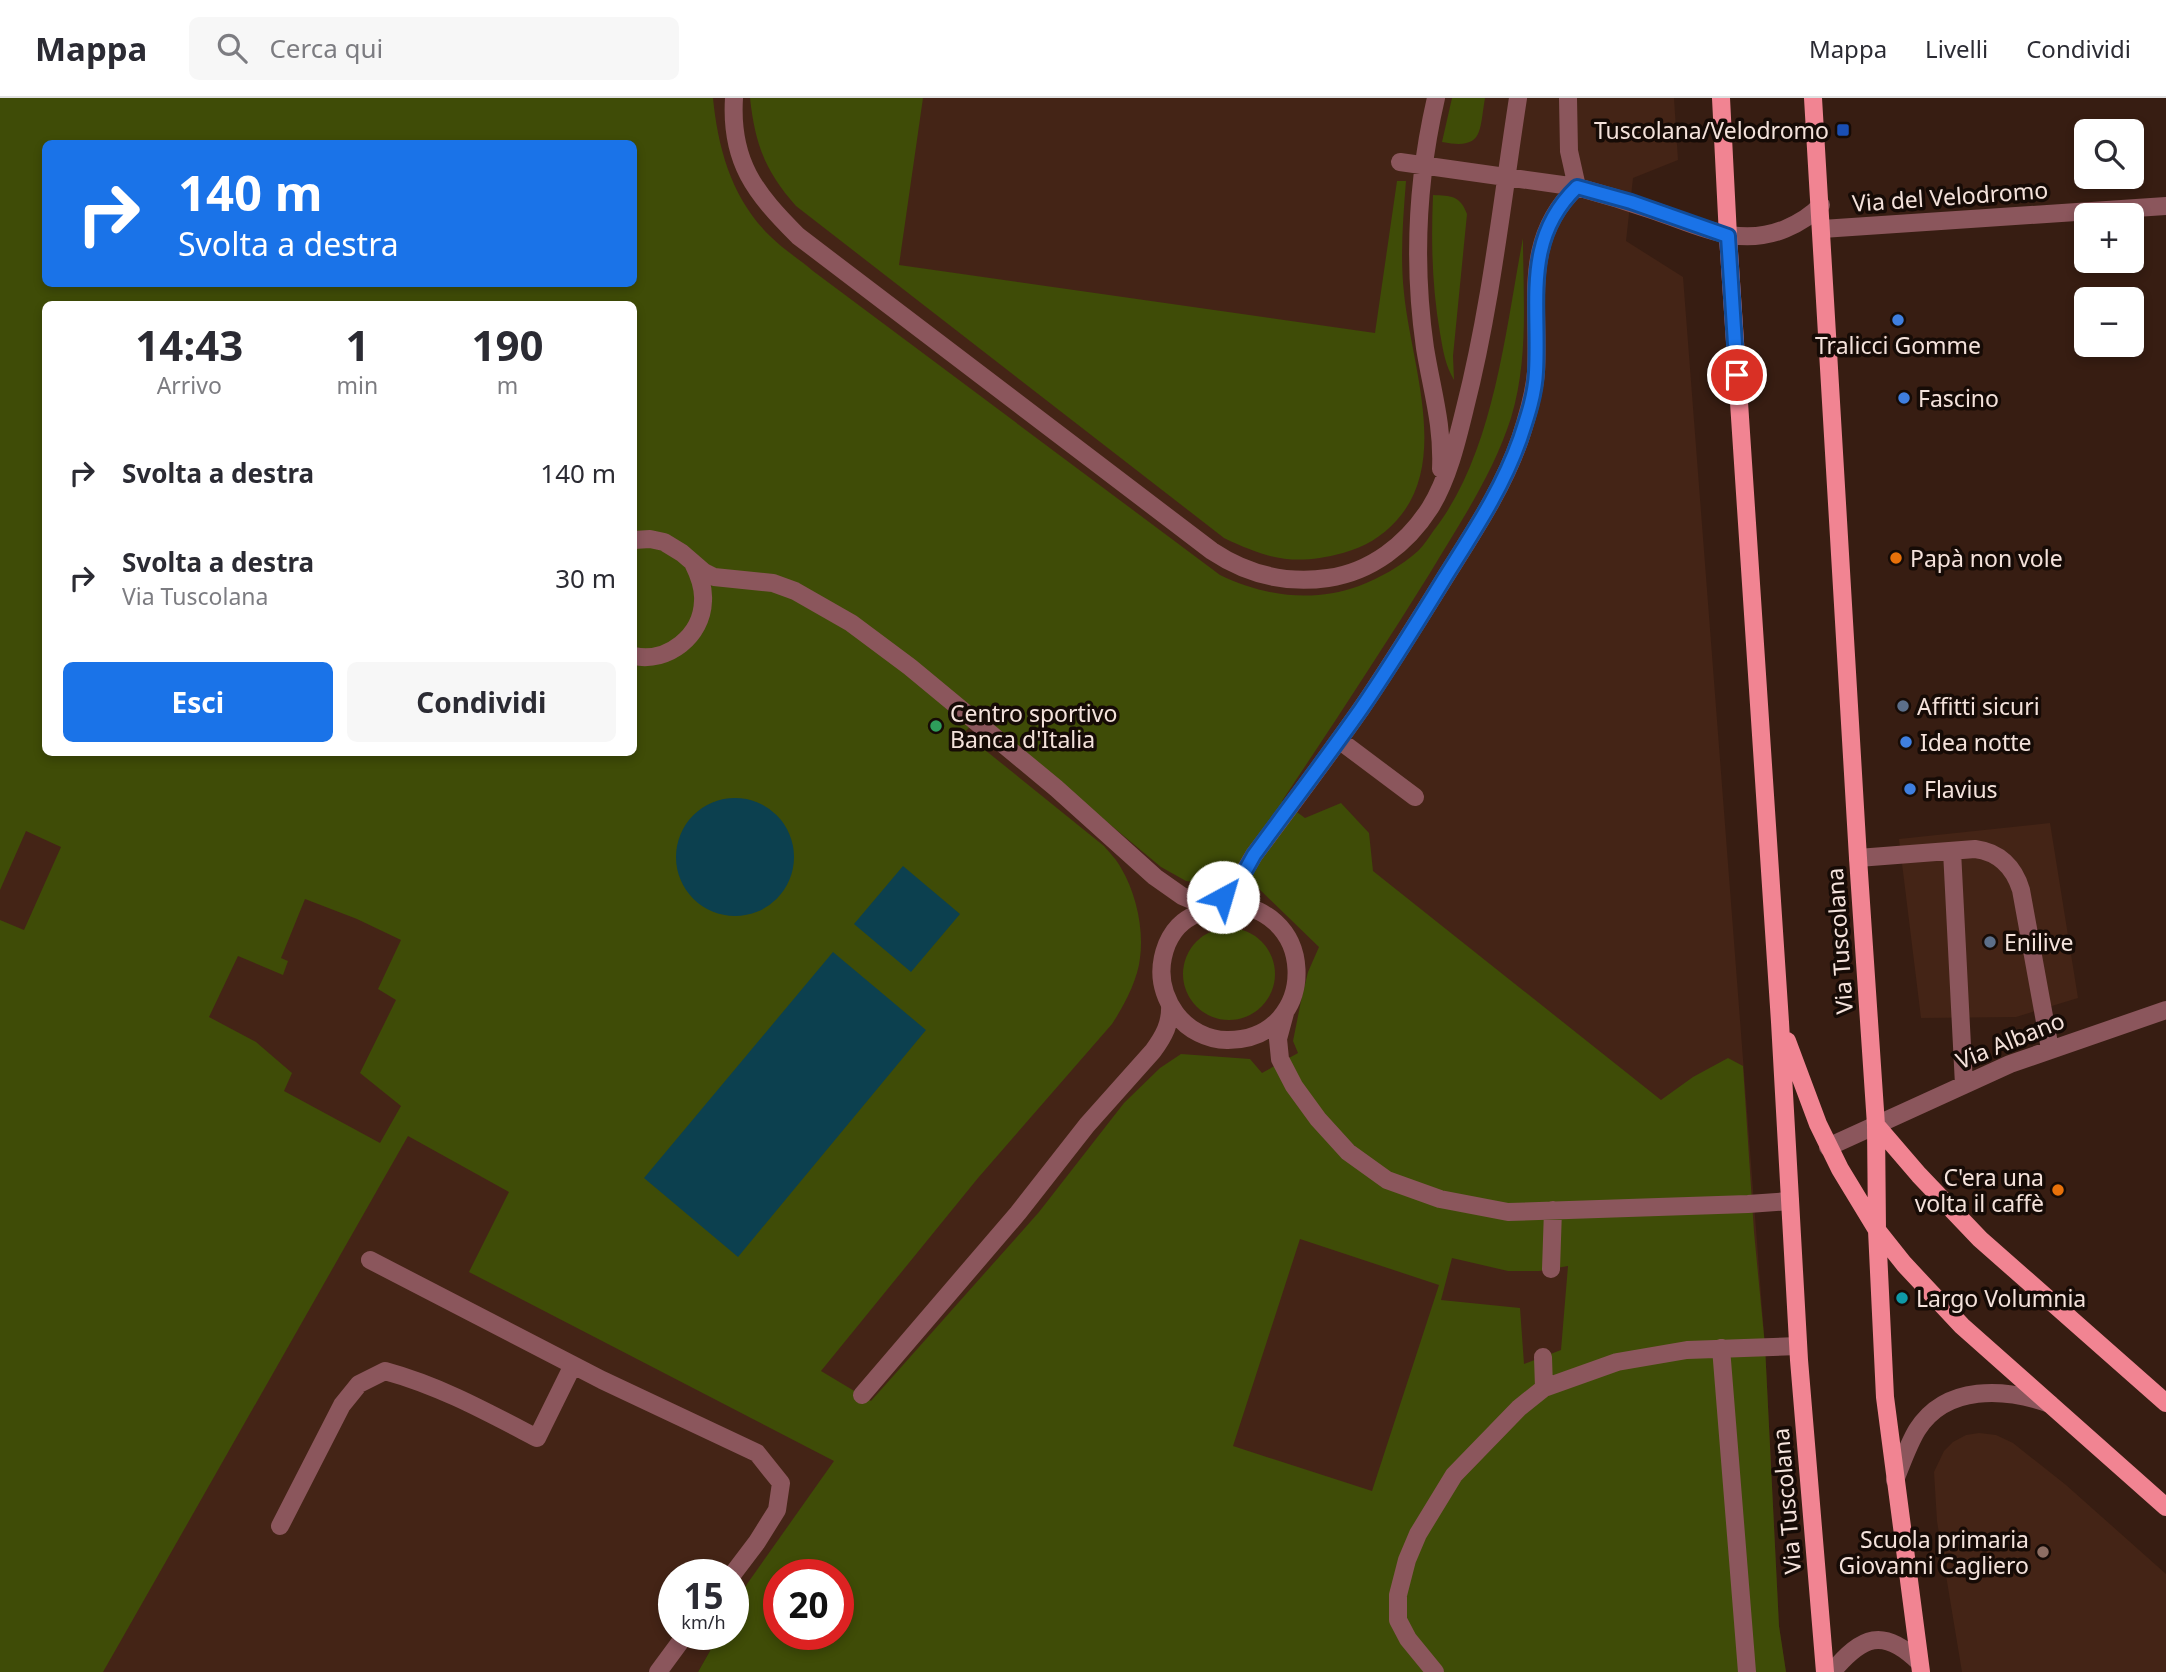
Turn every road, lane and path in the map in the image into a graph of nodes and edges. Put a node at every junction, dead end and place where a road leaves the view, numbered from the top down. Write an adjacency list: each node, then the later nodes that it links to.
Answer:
1 (734, 98): 15 (street)
2 (1436, 98): 8 (street)
3 (1518, 98): 9 (street)
4 (1568, 98): 10 (street)
5 (1721, 98): 14 (main road, Via Tuscolana)
6 (1813, 98): 11 (main road, Via Tuscolana)
7 (1400, 162): 8 (street)
8 (1424, 165): 9 (street); 15 (street)
9 (1506, 175): 10 (street); 15 (street)
10 (1577, 187): 14 (street); 21 (street)
11 (1821, 205): 13 (main road, Via Tuscolana); 14 (street)
12 (2166, 206): 13 (street, Via del Velodromo)
13 (1822, 229): 24 (main road, Via Tuscolana)
14 (1728, 236): 33 (main road, Via Tuscolana)
15 (1440, 490)
16 (637, 540): 17 (street)
17 (693, 563): 18 (street); 19 (street)
18 (744, 580): 19 (street); 26 (street)
19 (702, 612): 20 (street)
20 (637, 656)
21 (1339, 740): 22 (street); 25 (street)
22 (1415, 797)
23 (1952, 851): 24 (street); 36 (street); 39 (street)
24 (1858, 858): 40 (main road, Via Tuscolana)
25 (1244, 873): 27 (street); 28 (street)
26 (1155, 877): 27 (street); 29 (street)
27 (1212, 906): 28 (street); 29 (street)
28 (1251, 908): 31 (street)
29 (1176, 930): 30 (street)
30 (1170, 1005): 34 (street); 37 (street)
31 (1286, 1009): 35 (street); 38 (street)
32 (2166, 1010): 36 (street, Via Albano)
33 (1780, 1022): 41 (main road); 42 (main road, Via Tuscolana)
34 (1194, 1030): 35 (street); 37 (street)
35 (1235, 1040): 38 (street)
36 (2050, 1049): 39 (street, Via Albano)
37 (1153, 1051): 52 (street)
38 (1280, 1059): 43 (street)
39 (1964, 1085): 40 (street, Via Albano)
40 (1876, 1125): 41 (street); 44 (main road, Via Tuscolana); 53 (main road)
41 (1828, 1147): 44 (main road)
42 (1790, 1201): 43 (street); 47 (main road, Via Tuscolana)
43 (1553, 1210): 46 (street)
44 (1877, 1230): 54 (main road); 55 (main road, Via Tuscolana)
45 (370, 1260): 50 (street)
46 (1552, 1269)
47 (1798, 1346): 48 (street); 64 (main road, Via Tuscolana)
48 (1721, 1348): 51 (street); 63 (street)
49 (1543, 1357): 51 (street)
50 (573, 1365): 57 (street); 58 (street)
51 (1544, 1388): 62 (street)
52 (862, 1395)
53 (2166, 1403)
54 (2050, 1404): 55 (street); 56 (main road)
55 (1895, 1480): 60 (main road, Via Tuscolana)
56 (2166, 1507)
57 (280, 1527)
58 (744, 1559)
59 (674, 1650): 61 (street)
60 (1920, 1667): 65 (street)
61 (658, 1672)
62 (1436, 1672)
63 (1747, 1672)
64 (1825, 1672)
65 (1832, 1672)

